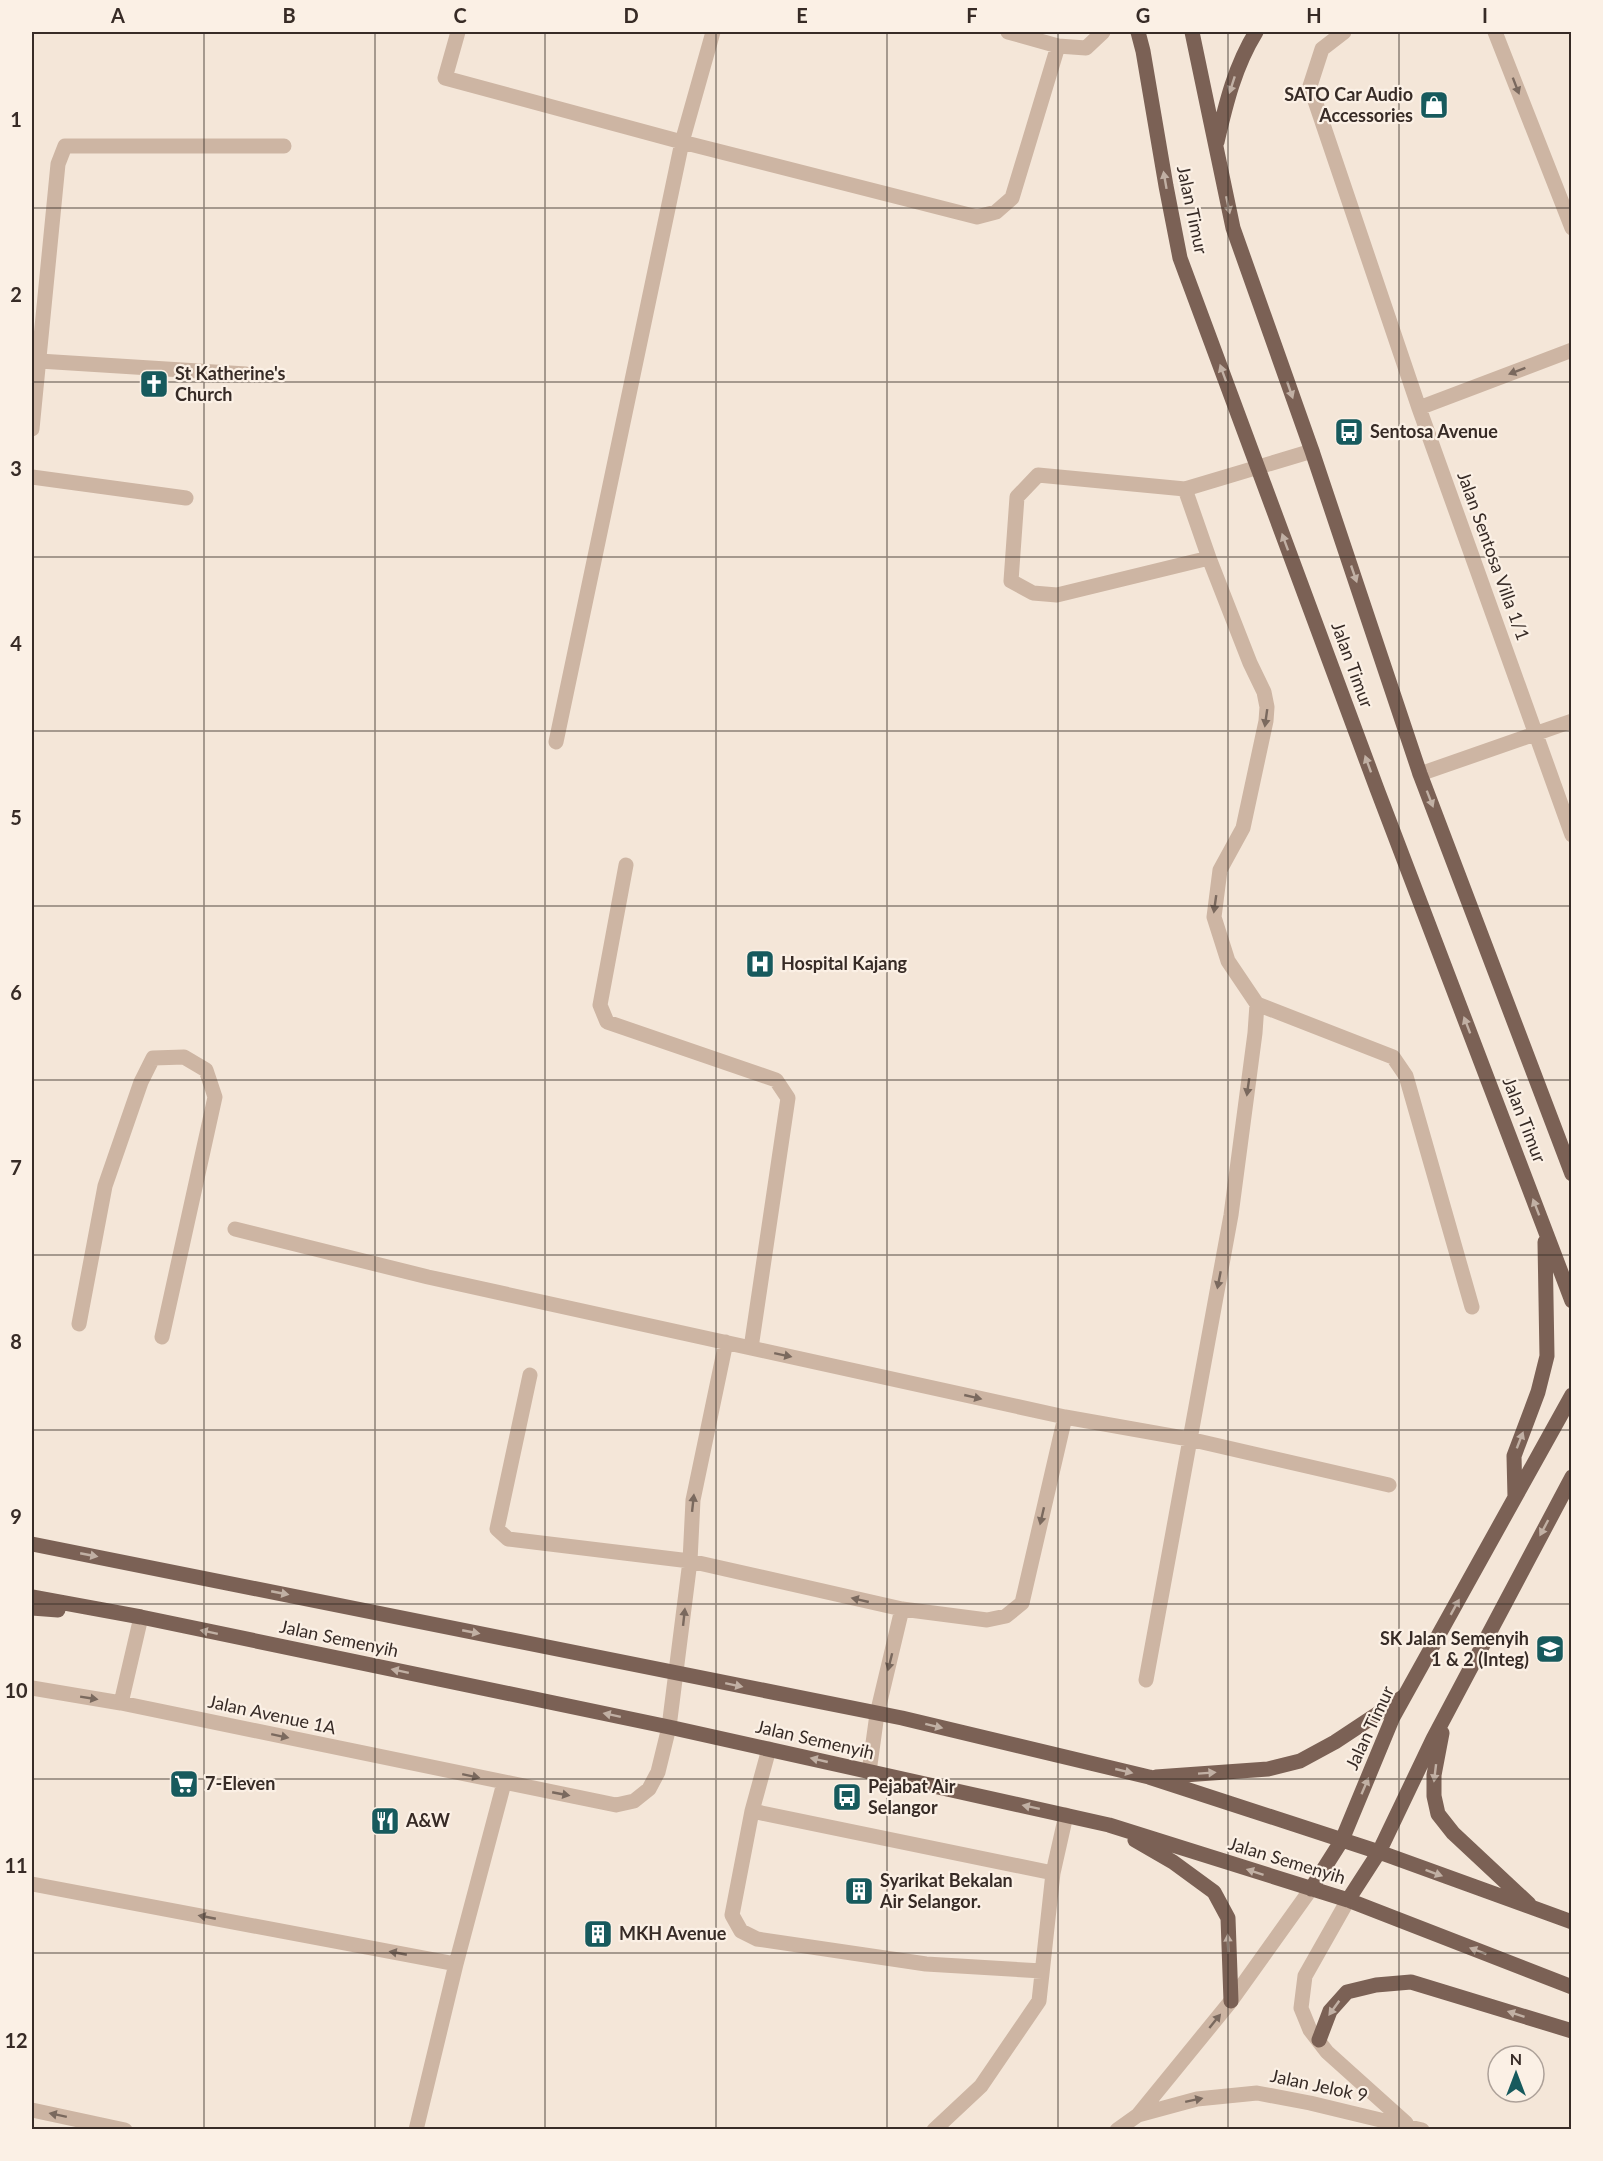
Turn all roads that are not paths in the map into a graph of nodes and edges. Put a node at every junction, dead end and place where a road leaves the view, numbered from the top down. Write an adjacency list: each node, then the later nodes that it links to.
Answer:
1 (458, 32): 11 (lane)
2 (713, 32): 11 (lane)
3 (1008, 32): 10 (lane)
4 (1103, 32): 10 (lane)
5 (1138, 32): 21 (main road, Jalan Timur, one-way to 5)
6 (1192, 32): 13 (main road, Jalan Timur)
7 (1256, 32): 13 (main road, one-way to 13)
8 (1344, 32): 18 (lane, Jalan Sentosa Villa 1/1)
9 (1495, 32): 14 (lane, one-way to 14)
10 (1058, 46): 11 (lane)
11 (682, 142): 28 (lane)
12 (284, 146): 16 (lane)
13 (1215, 148): 20 (main road, Jalan Timur, one-way to 20)
14 (1572, 228)
15 (1572, 350): 18 (lane, one-way to 18)
16 (39, 361): 17 (lane); 19 (lane)
17 (246, 374)
18 (1419, 408): 27 (lane, Jalan Sentosa Villa 1/1)
19 (32, 429)
20 (1312, 451): 21 (lane); 29 (main road, Jalan Timur, one-way to 29)
21 (1258, 467): 23 (lane); 36 (main road, Jalan Timur, one-way to 21)
22 (32, 477): 24 (lane)
23 (1185, 489): 25 (lane); 25 (lane)
24 (186, 498)
25 (1209, 558): 32 (lane, one-way to 32)
26 (1572, 721): 27 (lane)
27 (1536, 733): 29 (lane); 30 (lane, Jalan Sentosa Villa 1/1)
28 (556, 742)
29 (1420, 774): 33 (main road, Jalan Timur, one-way to 33)
30 (1572, 835)
31 (627, 866): 42 (lane)
32 (1257, 1004): 38 (lane); 46 (lane, one-way to 46)
33 (1568, 1159): 34 (main road, Jalan Timur)
34 (1572, 1174)
35 (236, 1229): 41 (lane)
36 (1545, 1229): 37 (main road, Jalan Timur); 49 (main road, one-way to 36)
37 (1572, 1301)
38 (1472, 1307)
39 (79, 1324): 40 (lane)
40 (162, 1337)
41 (726, 1342): 42 (lane); 51 (lane, Jalan Avenue 1A, one-way to 41)
42 (751, 1348): 45 (lane, one-way to 45)
43 (530, 1375): 51 (lane)
44 (1572, 1395): 49 (main road, Jalan Timur)
45 (1065, 1417): 46 (lane); 54 (lane, one-way to 54)
46 (1189, 1439): 48 (lane); 57 (lane)
47 (1572, 1477): 62 (main road, one-way to 62)
48 (1389, 1485)
49 (1515, 1497): 59 (main road, Jalan Timur, one-way to 49)
50 (32, 1544): 56 (main road, Jalan Semenyih, one-way to 56)
51 (690, 1562): 54 (lane, one-way to 51); 56 (lane, Jalan Avenue 1A, one-way to 51)
52 (32, 1597): 55 (main road, Jalan Semenyih)
53 (32, 1608): 55 (main road)
54 (902, 1609): 61 (lane, one-way to 61)
55 (141, 1617): 60 (lane); 63 (main road, Jalan Semenyih, one-way to 55)
56 (677, 1673): 61 (main road, Jalan Semenyih, one-way to 61); 63 (lane, Jalan Avenue 1A)
57 (1146, 1680)
58 (32, 1688): 60 (lane, Jalan Avenue 1A, one-way to 60)
59 (1406, 1695): 66 (main road, one-way to 59); 71 (main road, Jalan Timur, one-way to 59)
60 (121, 1703): 67 (lane, Jalan Avenue 1A, one-way to 67)
61 (877, 1714): 65 (lane); 66 (main road, Jalan Semenyih, one-way to 66)
62 (1445, 1715): 72 (main road); 77 (main road, one-way to 77)
63 (669, 1727): 64 (main road, Jalan Semenyih); 67 (lane, Jalan Avenue 1A, one-way to 63)
64 (769, 1749): 65 (main road, Jalan Semenyih, one-way to 64); 68 (lane)
65 (869, 1772): 69 (main road, Jalan Semenyih, one-way to 65)
66 (1149, 1777): 71 (main road, Jalan Semenyih)
67 (504, 1783): 79 (lane)
68 (752, 1811): 73 (lane); 80 (lane)
69 (1066, 1815): 70 (main road, Jalan Semenyih); 73 (lane)
70 (1109, 1825): 75 (main road, Jalan Semenyih, one-way to 70); 82 (main road, one-way to 70)
71 (1342, 1840): 72 (main road, Jalan Semenyih); 75 (main road, Jalan Timur)
72 (1379, 1852): 76 (main road); 77 (main road, Jalan Semenyih, one-way to 77)
73 (1053, 1873): 80 (lane)
74 (32, 1884): 79 (lane, one-way to 74)
75 (1311, 1889): 76 (main road, Jalan Semenyih); 82 (lane)
76 (1348, 1900): 81 (main road, Jalan Semenyih, one-way to 76); 84 (lane)
77 (1534, 1909): 78 (main road, Jalan Semenyih)
78 (1572, 1922)
79 (456, 1964): 89 (lane)
80 (1041, 1971): 90 (lane)
81 (1572, 1987)
82 (1231, 2001): 86 (lane, one-way to 82)
83 (1572, 2031): 84 (main road, one-way to 84)
84 (1319, 2040): 87 (lane)
85 (32, 2110): 88 (lane, one-way to 85)
86 (1138, 2115): 87 (lane, Jalan Jelok 9, one-way to 87); 91 (lane)
87 (1415, 2127)
88 (125, 2130)
89 (416, 2130)
90 (934, 2130)
91 (1117, 2130)

